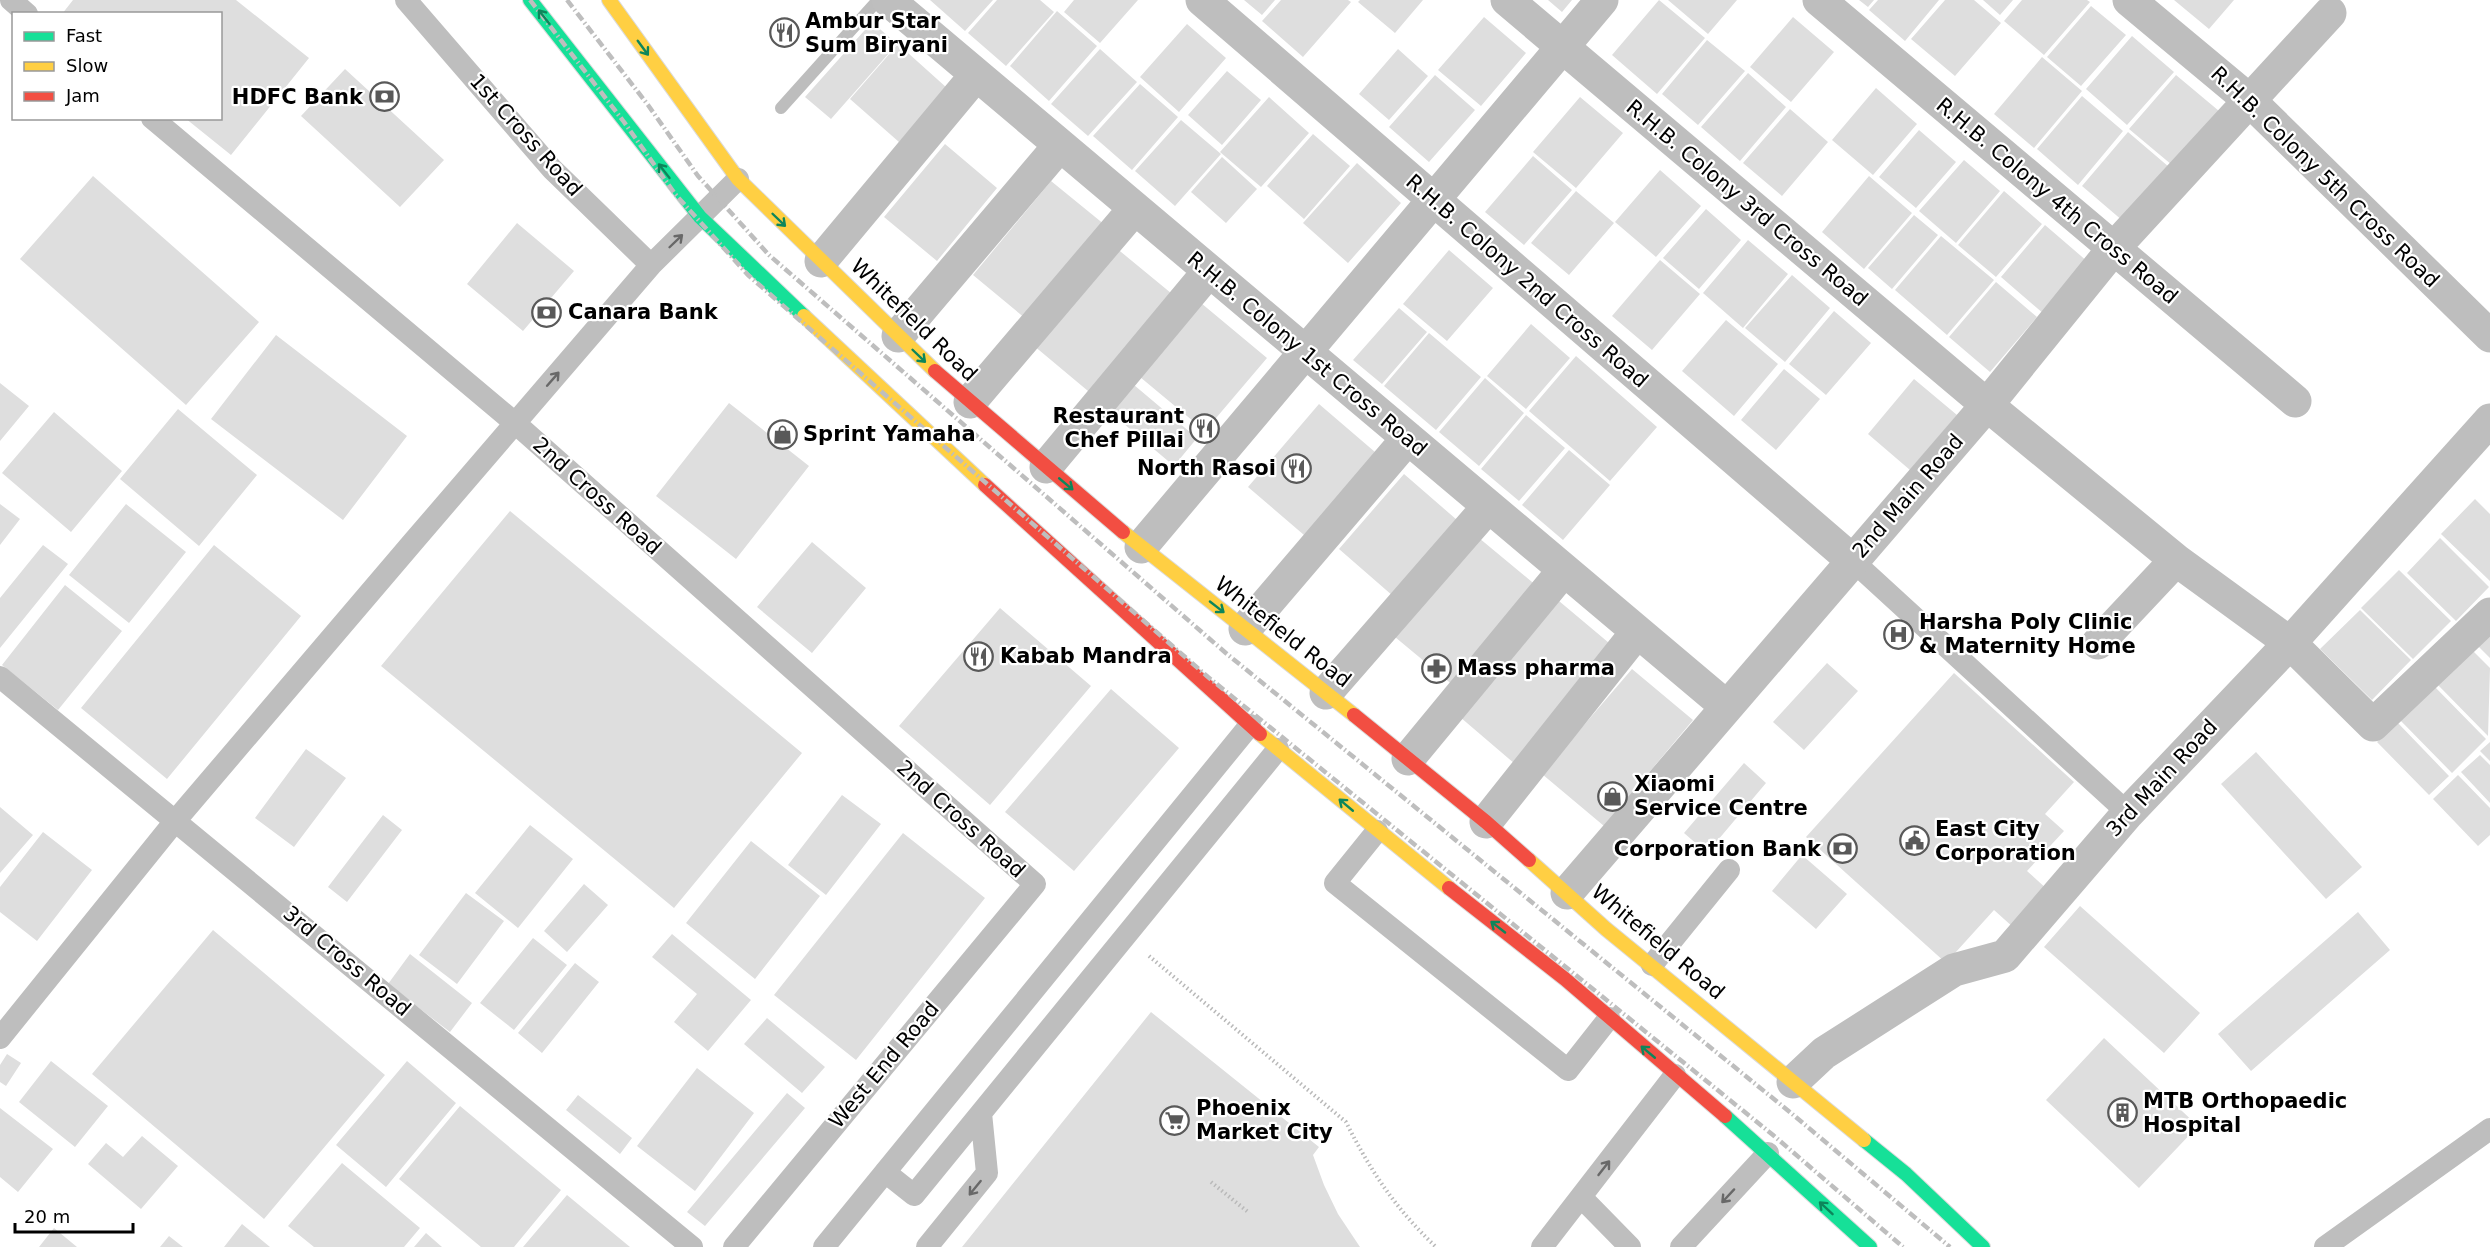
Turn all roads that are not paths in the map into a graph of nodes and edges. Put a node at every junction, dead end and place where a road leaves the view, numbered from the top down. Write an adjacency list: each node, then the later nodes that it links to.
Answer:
1 (11, 0): 12 (lane)
2 (406, 0): 24 (lane, 1st Cross Road)
3 (530, 0): 21 (main road, one-way to 3)
4 (609, 0): 18 (main road, Whitefield Road, one-way to 18)
5 (888, 0): 14 (street, R.H.B. Colony 1st Cross Road)
6 (1202, 0): 19 (street, R.H.B. Colony 2nd Cross Road)
7 (1507, 0): 13 (street, R.H.B. Colony 3rd Cross Road)
8 (1602, 0): 13 (street)
9 (1819, 0): 22 (street, R.H.B. Colony 4th Cross Road)
10 (2129, 0): 15 (street, R.H.B. Colony 5th Cross Road)
11 (2336, 7): 15 (street, 2nd Main Road)
12 (25, 12)
13 (1563, 47): 19 (street); 31 (street, R.H.B. Colony 3rd Cross Road)
14 (976, 75): 17 (street, R.H.B. Colony 1st Cross Road); 23 (street)
15 (2249, 99): 22 (street, 2nd Main Road); 27 (street, R.H.B. Colony 5th Cross Road)
16 (154, 120): 33 (lane, 2nd Cross Road)
17 (1060, 145): 20 (street, R.H.B. Colony 1st Cross Road); 26 (street)
18 (738, 179): 21 (lane); 23 (main road, Whitefield Road, one-way to 23)
19 (1434, 200): 28 (street); 39 (street, R.H.B. Colony 2nd Cross Road)
20 (1135, 208): 25 (street, R.H.B. Colony 1st Cross Road); 30 (street)
21 (700, 217): 24 (lane, one-way to 21); 49 (main road)
22 (2114, 248): 29 (street, R.H.B. Colony 4th Cross Road); 31 (street, 2nd Main Road)
23 (821, 261): 26 (main road, Whitefield Road)
24 (651, 265): 33 (lane, one-way to 24)
25 (1209, 271): 28 (street, R.H.B. Colony 1st Cross Road); 35 (street)
26 (898, 336): 30 (main road, Whitefield Road, one-way to 30)
27 (2490, 336)
28 (1306, 352): 34 (street, R.H.B. Colony 1st Cross Road); 37 (street)
29 (2295, 401)
30 (970, 402): 35 (main road, Whitefield Road)
31 (1987, 405): 38 (street, R.H.B. Colony 3rd Cross Road); 39 (street, 2nd Main Road)
32 (2490, 420): 45 (street, 3rd Main Road)
33 (515, 423): 53 (lane); 57 (lane, 2nd Cross Road)
34 (1408, 438): 36 (street, R.H.B. Colony 1st Cross Road); 42 (street)
35 (1046, 467): 37 (main road, Whitefield Road, one-way to 37)
36 (1488, 507): 40 (street, R.H.B. Colony 1st Cross Road); 47 (street)
37 (1141, 547): 42 (main road, Whitefield Road, one-way to 42)
38 (2176, 560): 44 (street); 45 (street, R.H.B. Colony 3rd Cross Road)
39 (1853, 561): 48 (street, 2nd Main Road); 52 (lane)
40 (1564, 570): 43 (street, R.H.B. Colony 1st Cross Road); 51 (street)
41 (2490, 614): 45 (street, R.H.B. Colony 3rd Cross Road)
42 (1245, 629): 47 (main road, Whitefield Road)
43 (1637, 632): 48 (street, R.H.B. Colony 1st Cross Road); 54 (street)
44 (2098, 643)
45 (2290, 643): 52 (street, 3rd Main Road)
46 (0, 677): 53 (lane, 3rd Cross Road)
47 (1326, 693): 51 (main road, Whitefield Road)
48 (1727, 707): 58 (street, 2nd Main Road)
49 (1250, 725): 50 (main road); 67 (lane)
50 (1278, 749): 55 (main road, one-way to 50); 64 (lane)
51 (1408, 759): 54 (main road, Whitefield Road)
52 (2128, 813): 63 (street, 3rd Main Road)
53 (176, 820): 61 (lane); 69 (lane, 3rd Cross Road)
54 (1486, 822): 58 (main road, Whitefield Road)
55 (1377, 831): 60 (main road, one-way to 55); 60 (lane)
56 (1729, 870): 59 (lane)
57 (1035, 884): 70 (lane, West End Road)
58 (1567, 893): 59 (main road, Whitefield Road)
59 (1652, 964): 63 (main road, Whitefield Road)
60 (1609, 1018): 62 (main road, one-way to 60)
61 (0, 1038)
62 (1675, 1075): 66 (main road); 68 (lane, one-way to 62)
63 (1793, 1082): 77 (main road, Whitefield Road)
64 (981, 1113): 67 (lane); 72 (lane, one-way to 72)
65 (2490, 1129): 78 (lane)
66 (1768, 1153): 75 (lane, one-way to 75); 76 (main road, one-way to 66)
67 (885, 1172): 71 (lane)
68 (1581, 1197): 73 (lane); 74 (lane)
69 (692, 1247)
70 (734, 1247)
71 (824, 1247)
72 (927, 1247)
73 (1542, 1247)
74 (1630, 1247)
75 (1681, 1247)
76 (1869, 1247)
77 (1983, 1247)
78 (2325, 1247)

